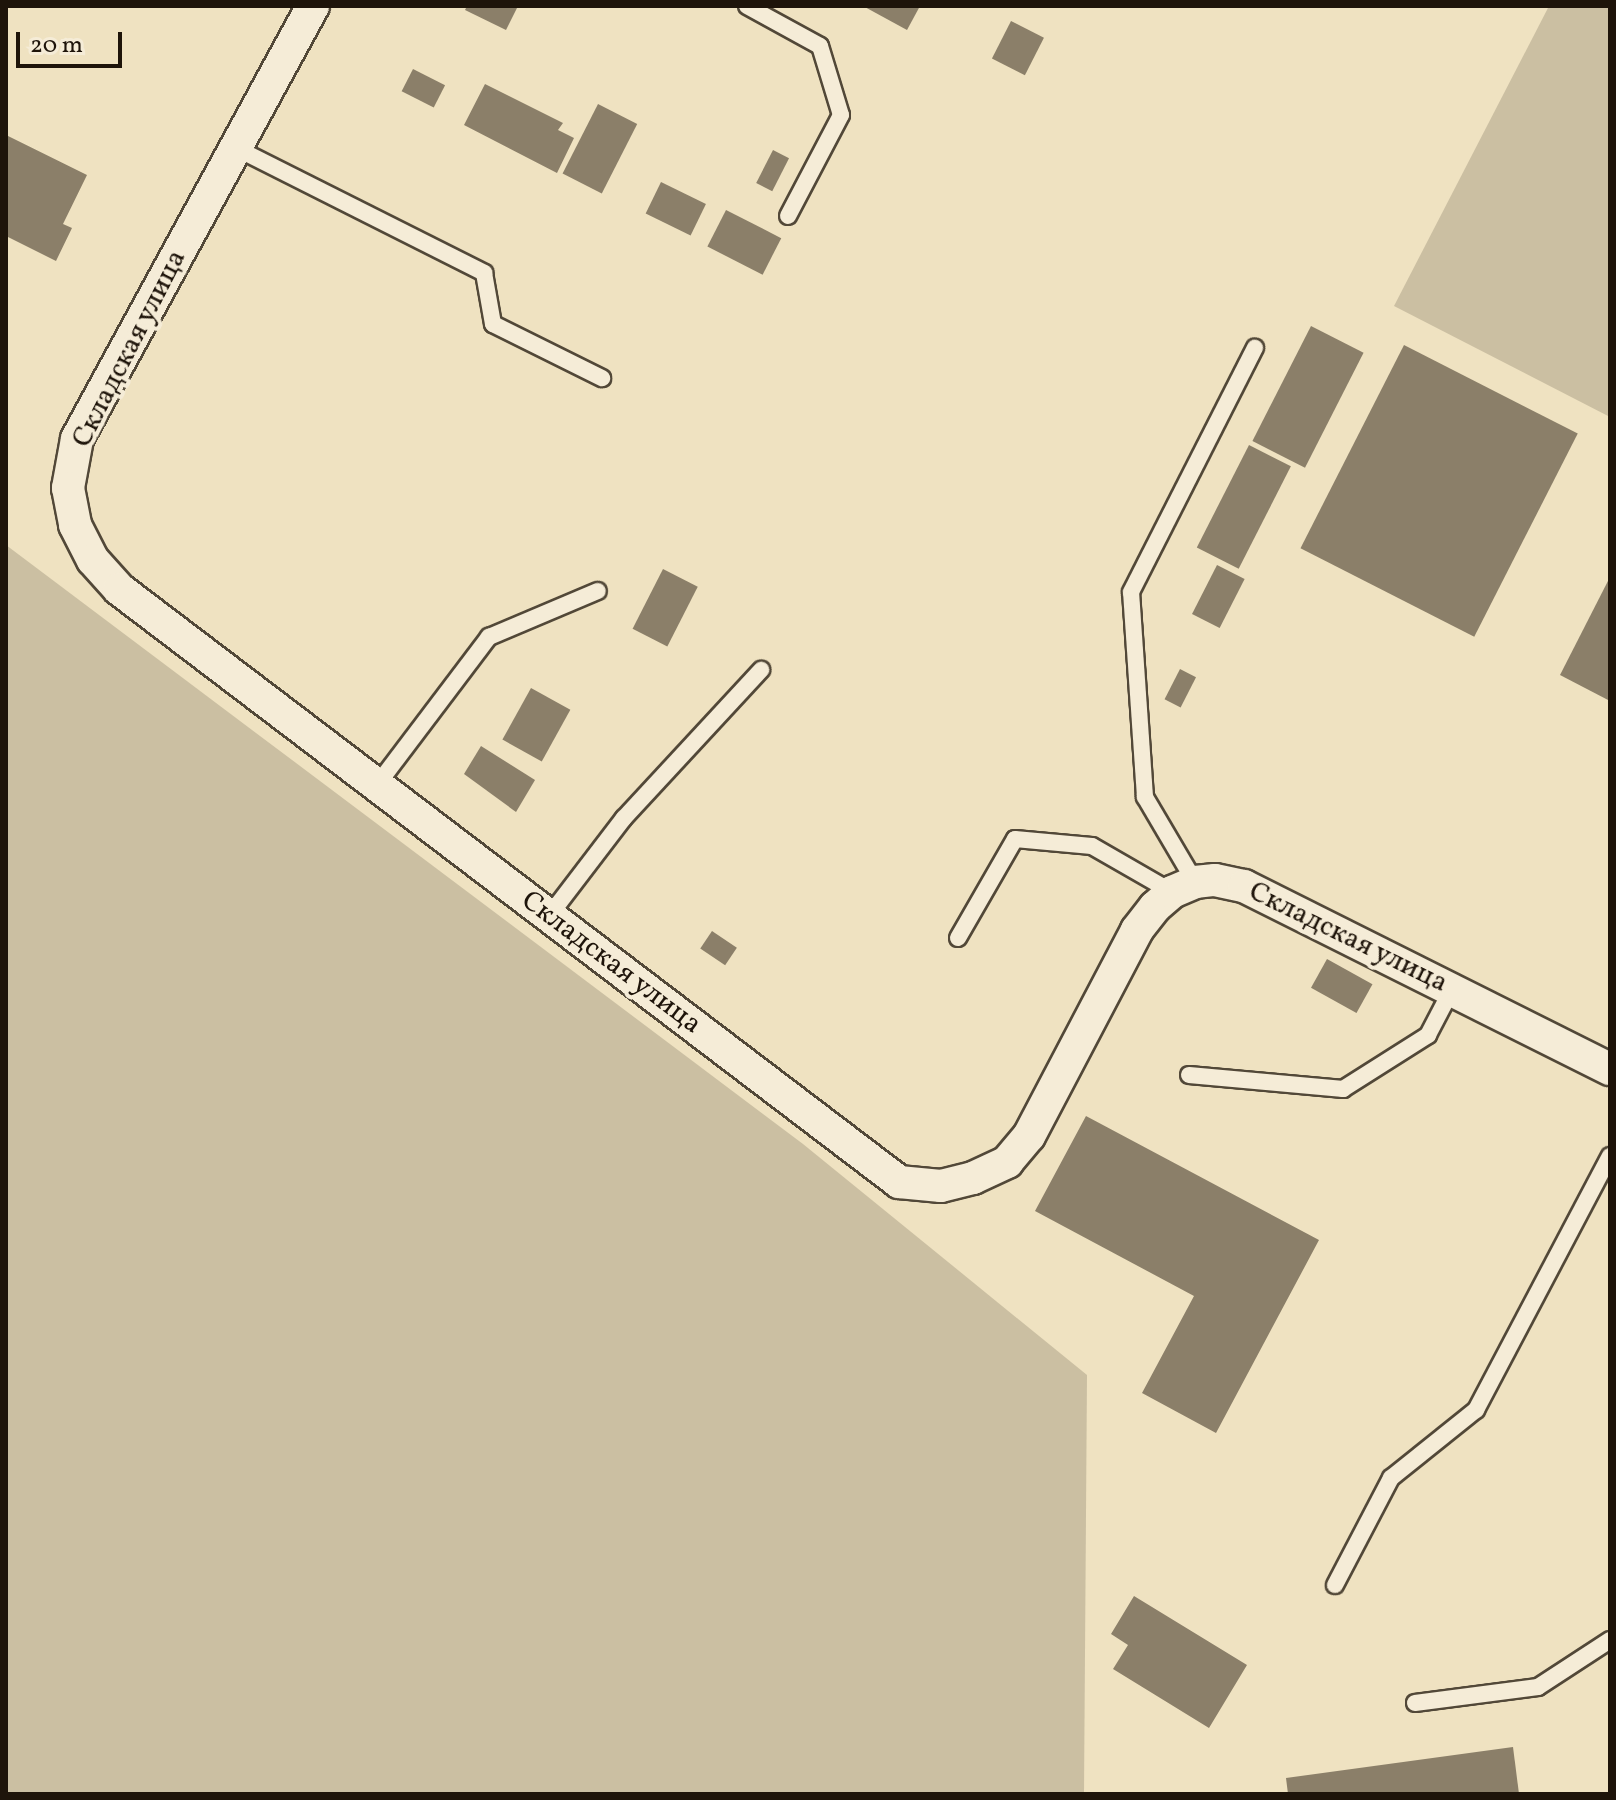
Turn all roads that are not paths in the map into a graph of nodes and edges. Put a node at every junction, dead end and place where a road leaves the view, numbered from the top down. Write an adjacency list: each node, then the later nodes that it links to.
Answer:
1 (313, 6): 3 (street, Складская улица)
2 (747, 6): 4 (lane)
3 (236, 148): 6 (lane); 9 (street, Складская улица)
4 (788, 216)
5 (1255, 348): 10 (lane)
6 (602, 378)
7 (598, 591): 9 (lane)
8 (761, 670): 11 (lane)
9 (377, 785): 11 (street, Складская улица)
10 (1184, 887): 11 (street, Складская улица); 12 (lane); 13 (street, Складская улица)
11 (549, 916)
12 (958, 938)
13 (1452, 989): 14 (street, Складская улица); 15 (lane)
14 (1610, 1069)
15 (1189, 1075)
16 (1610, 1156): 17 (lane)
17 (1335, 1585)
18 (1610, 1640): 19 (lane)
19 (1415, 1703)

